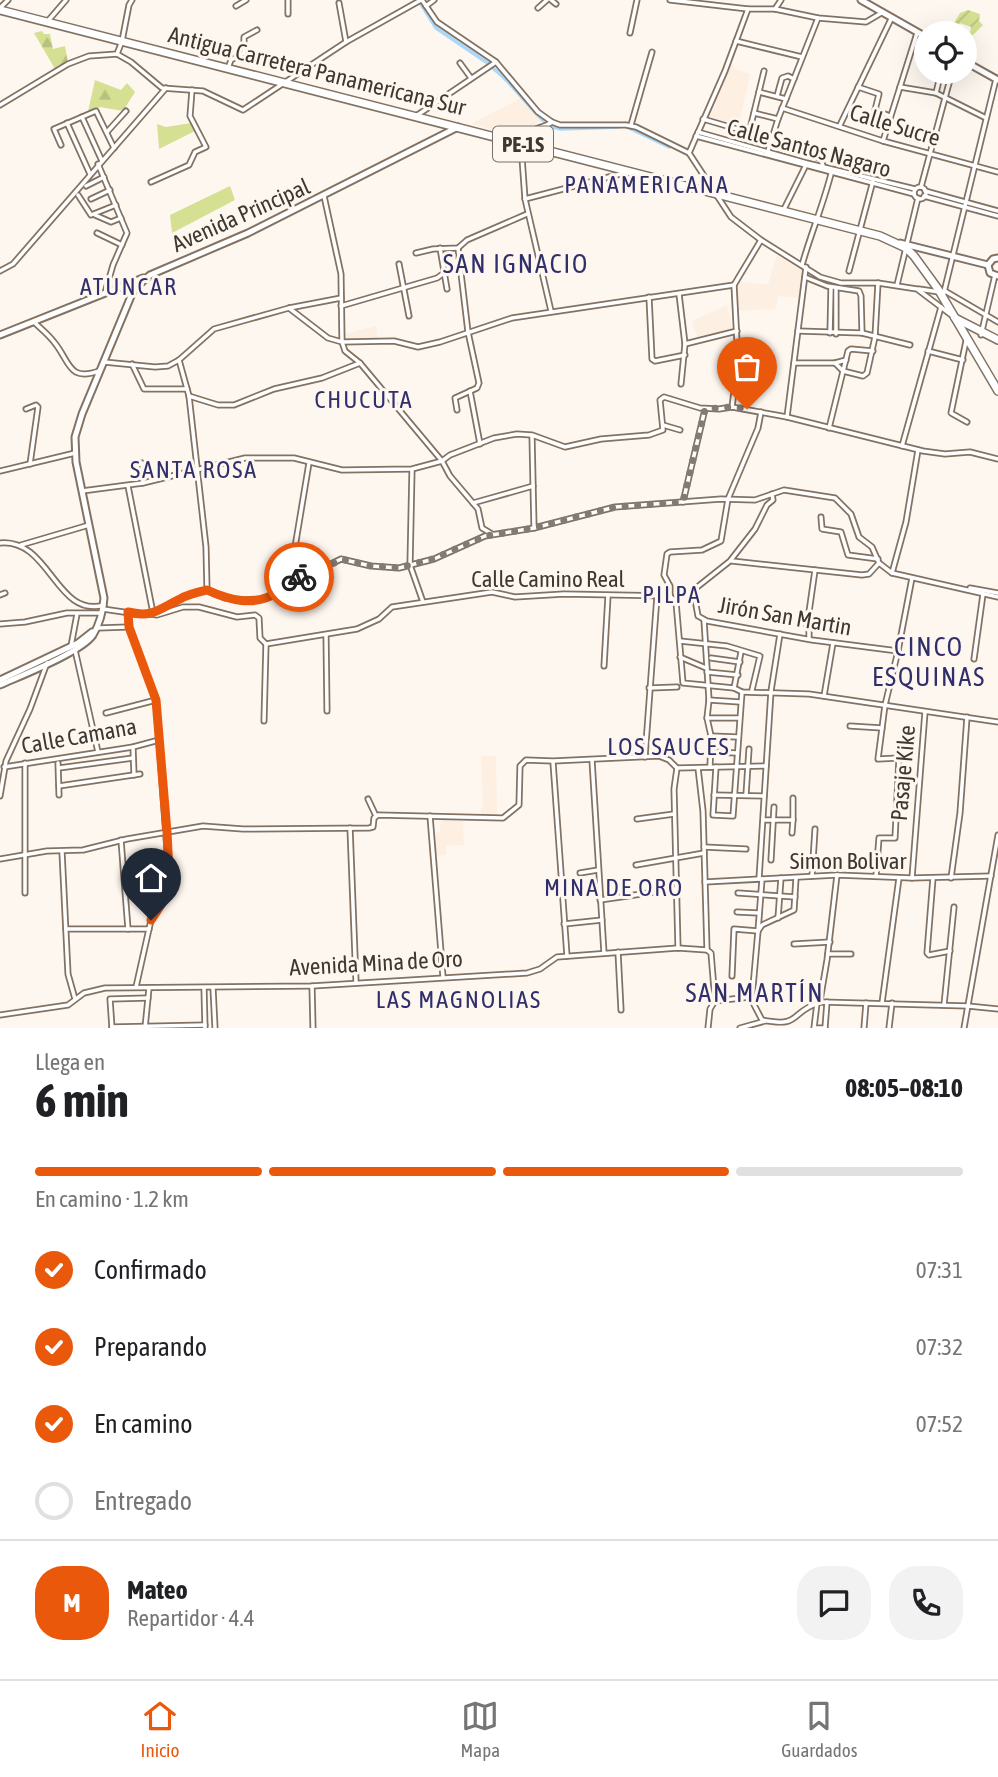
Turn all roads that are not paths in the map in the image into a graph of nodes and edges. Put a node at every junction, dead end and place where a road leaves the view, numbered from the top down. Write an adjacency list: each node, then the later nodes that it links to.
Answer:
1 (8, 0): 19 (street)
2 (66, 0): 26 (street)
3 (132, 0): 30 (street)
4 (246, 0): 16 (street)
5 (288, 0): 23 (street)
6 (421, 0): 17 (street); 33 (street)
7 (434, 0): 17 (street)
8 (549, 0): 15 (street); 18 (street)
9 (637, 0): 29 (street)
10 (670, 0): 13 (street)
11 (781, 0): 21 (street)
12 (861, 0): 22 (main road)
13 (689, 1): 20 (street)
14 (339, 3): 33 (street)
15 (556, 4)
16 (236, 6)
17 (426, 6): 37 (street)
18 (538, 8)
19 (0, 9): 26 (highway, Antigua Carretera Panamericana Sur / PE-1S)
20 (748, 9): 21 (street); 31 (street)
21 (775, 9): 25 (street)
22 (883, 12): 24 (main road); 25 (street)
23 (288, 14)
24 (892, 17): 27 (main road); 49 (street)
25 (818, 18): 36 (street)
26 (47, 22): 30 (highway, Antigua Carretera Panamericana Sur / PE-1S)
27 (914, 29)
28 (257, 30): 39 (street)
29 (631, 33)
30 (122, 41): 35 (street); 39 (highway, Antigua Carretera Panamericana Sur / PE-1S)
31 (736, 41): 36 (street); 65 (street)
32 (914, 41): 48 (street)
33 (346, 42): 45 (street)
34 (652, 52): 69 (street)
35 (117, 54): 50 (street); 57 (street)
36 (803, 57): 43 (street)
37 (496, 62): 42 (street); 67 (street)
38 (460, 63): 42 (street)
39 (228, 68): 45 (highway, Antigua Carretera Panamericana Sur / PE-1S)
40 (977, 68): 44 (main road)
41 (764, 71): 52 (street)
42 (471, 78): 61 (street)
43 (794, 79): 54 (street); 56 (street)
44 (997, 80): 64 (street)
45 (283, 82): 51 (street); 61 (highway, Antigua Carretera Panamericana Sur / PE-1S)
46 (938, 84): 53 (street)
47 (949, 84): 55 (street)
48 (900, 86): 53 (street); 62 (street)
49 (858, 87): 62 (street); 70 (street)
50 (166, 88): 51 (street); 79 (street)
51 (192, 90): 93 (street)
52 (760, 92): 54 (street); 60 (street)
53 (936, 93): 55 (street)
54 (777, 96): 56 (street)
55 (945, 97): 64 (street); 82 (street)
56 (786, 99): 58 (street)
57 (0, 105)
58 (782, 108): 66 (street); 70 (street, Calle Sucre)
59 (126, 111): 72 (street)
60 (754, 113): 66 (street); 73 (street)
61 (416, 116): 71 (highway, Antigua Carretera Panamericana Sur / PE-1S)
62 (890, 116): 76 (street)
63 (82, 117): 68 (street); 72 (street); 83 (street)
64 (986, 118): 85 (street)
65 (703, 119): 73 (street); 74 (street)
66 (778, 119): 75 (street)
67 (552, 122): 69 (street); 77 (street)
68 (68, 123): 78 (street); 90 (street)
69 (631, 125): 80 (street)
70 (839, 126): 76 (street, Calle Sucre)
71 (458, 127): 77 (highway, Antigua Carretera Panamericana Sur / PE-1S); 100 (main road, Avenida Principal)
72 (107, 132): 79 (street)
73 (749, 133): 75 (street)
74 (697, 134): 80 (street); 81 (street, Calle Santos Nagaro)
75 (771, 139): 81 (street); 84 (street)
76 (883, 141): 82 (street, Calle Sucre)
77 (521, 144): 88 (highway, Antigua Carretera Panamericana Sur / PE-1S); 103 (street)
78 (61, 145)
79 (114, 148): 83 (street)
80 (689, 153): 98 (street)
81 (767, 154): 84 (street, Calle Santos Nagaro); 86 (street, Calle Santos Nagaro)
82 (930, 155): 85 (street, Calle Sucre); 96 (street)
83 (100, 163): 90 (street); 91 (street)
84 (823, 166): 87 (street, Calle Santos Nagaro)
85 (975, 166): 89 (street, Calle Sucre); 105 (street)
86 (805, 167): 87 (street, Calle Santos Nagaro); 106 (street)
87 (832, 171): 92 (street, Calle Santos Nagaro); 111 (street)
88 (630, 172): 98 (highway, Antigua Carretera Panamericana Sur / PE-1S); 103 (street)
89 (998, 172)
90 (90, 174): 125 (street)
91 (104, 177): 94 (street); 95 (street)
92 (873, 181): 97 (street, Calle Santos Nagaro); 112 (street)
93 (151, 182)
94 (86, 186)
95 (110, 190): 102 (street); 104 (street)
96 (924, 191): 97 (street); 101 (street); 105 (street)
97 (914, 192): 101 (street)
98 (716, 194): 106 (highway, Antigua Carretera Panamericana Sur / PE-1S); 114 (street)
99 (78, 195): 109 (street)
100 (324, 196): 128 (main road, Avenida Principal); 144 (street)
101 (918, 198): 116 (street)
102 (91, 199)
103 (525, 199): 107 (street)
104 (116, 205): 109 (street); 110 (street)
105 (966, 205): 108 (street); 120 (street)
106 (783, 211): 111 (highway, Antigua Carretera Panamericana Sur / PE-1S)
107 (528, 214): 118 (street); 148 (street)
108 (998, 214)
109 (95, 215): 110 (street)
110 (121, 218): 115 (street)
111 (817, 220): 112 (highway, Antigua Carretera Panamericana Sur / PE-1S); 124 (street)
112 (859, 231): 116 (highway, Antigua Carretera Panamericana Sur / PE-1S); 126 (street)
113 (97, 233): 115 (street)
114 (761, 240): 124 (street); 133 (street)
115 (122, 245): 142 (street)
116 (906, 246): 120 (main road); 134 (street); 141 (highway, Antigua Carretera Panamericana Sur / PE-1S)
117 (440, 248): 118 (street); 119 (street); 127 (street)
118 (458, 248): 157 (street)
119 (415, 253)
120 (952, 255): 123 (main road); 141 (street)
121 (998, 257): 123 (main road)
122 (399, 264): 135 (street)
123 (988, 265): 129 (main road)
124 (804, 266): 130 (street); 131 (street)
125 (0, 271)
126 (849, 271)
127 (444, 273): 135 (street); 137 (street)
128 (150, 275): 132 (main road); 139 (main road, Avenida Principal)
129 (996, 275): 149 (street)
130 (805, 276): 136 (street); 155 (street)
131 (878, 284): 134 (street); 161 (street)
132 (128, 285): 139 (main road); 142 (main road)
133 (734, 285): 140 (street); 154 (street)
134 (897, 285): 138 (street)
135 (404, 287): 145 (street); 150 (street)
136 (833, 288): 158 (street); 159 (street)
137 (447, 289)
138 (917, 289): 141 (street); 146 (street)
139 (133, 292): 173 (main road, Avenida Principal)
140 (678, 293): 143 (street); 165 (street)
141 (942, 294): 149 (street); 151 (highway, Antigua Carretera Panamericana Sur / PE-1S)
142 (105, 295): 152 (main road)
143 (649, 297): 148 (street); 169 (street)
144 (341, 298): 145 (street); 147 (street)
145 (341, 306): 163 (street)
146 (941, 307): 151 (street); 168 (street)
147 (289, 308): 163 (street); 170 (street)
148 (551, 312): 157 (street)
149 (987, 315): 153 (street); 160 (street)
150 (409, 316)
151 (955, 319): 160 (highway); 162 (highway, Antigua Carretera Panamericana Sur / PE-1S)
152 (34, 322): 156 (main road); 178 (street)
153 (998, 322)
154 (737, 331): 165 (street); 185 (street)
155 (798, 331): 159 (street); 175 (street)
156 (2, 332)
157 (468, 332): 163 (street); 182 (street)
158 (862, 333): 159 (street); 161 (street)
159 (833, 334)
160 (982, 334): 164 (highway)
161 (875, 337): 166 (street); 167 (street)
162 (967, 339): 172 (street); 183 (highway, Antigua Carretera Panamericana Sur / PE-1S)
163 (342, 342): 174 (street)
164 (998, 342)
165 (685, 344): 169 (street)
166 (910, 345)
167 (873, 351): 171 (street); 179 (street)
168 (928, 351): 172 (street); 197 (street)
169 (685, 355): 180 (street)
170 (179, 360): 177 (street); 181 (street)
171 (846, 360): 176 (street); 179 (street)
172 (963, 360): 191 (street)
173 (102, 362): 177 (street); 178 (main road, Avenida Principal)
174 (360, 363): 184 (street); 201 (street)
175 (794, 363): 176 (street); 190 (street)
176 (835, 363): 179 (street)
177 (132, 364): 181 (street)
178 (99, 371): 199 (main road, Avenida Principal)
179 (843, 371): 193 (street)
180 (681, 384)
181 (187, 389): 184 (street)
182 (470, 391): 188 (street); 196 (street)
183 (998, 391)
184 (189, 396): 206 (street)
185 (732, 407): 187 (street); 189 (street)
186 (26, 409): 204 (street)
187 (705, 409): 192 (street); 214 (street)
188 (457, 410)
189 (761, 412): 190 (street); 213 (street)
190 (787, 417): 193 (street)
191 (967, 422)
192 (663, 425): 194 (street); 195 (street)
193 (829, 428): 197 (street)
194 (680, 430)
195 (532, 435): 196 (street); 210 (street)
196 (480, 444): 201 (street)
197 (902, 446): 198 (street)
198 (918, 450): 200 (street); 226 (street)
199 (75, 453): 204 (street); 211 (main road, Avenida Principal)
200 (998, 459)
201 (442, 461): 205 (street); 215 (street)
202 (142, 463): 208 (street)
203 (309, 463): 205 (street); 206 (street); 228 (street)
204 (30, 464): 207 (street)
205 (412, 469): 224 (street)
206 (196, 470): 208 (street); 230 (street)
207 (0, 471)
208 (143, 483): 209 (street)
209 (128, 486): 211 (street); 240 (street)
210 (533, 486): 215 (street); 218 (street)
211 (82, 491): 217 (main road, Avenida Principal)
212 (772, 494): 213 (street); 222 (street); 223 (street)
213 (729, 499): 214 (street); 235 (street)
214 (683, 502): 218 (street)
215 (473, 503): 219 (street)
216 (821, 517): 223 (street)
217 (89, 526): 221 (street); 237 (main road, Avenida Principal)
218 (534, 528): 219 (street)
219 (493, 535): 224 (street)
220 (0, 542): 221 (street)
221 (21, 545): 237 (street)
222 (730, 561): 225 (street); 241 (street, Jirón San Martin)
223 (878, 561): 225 (street); 226 (street)
224 (411, 565): 228 (street); 236 (street)
225 (815, 570): 248 (street)
226 (891, 573): 227 (street)
227 (912, 578): 229 (street); 254 (street)
228 (289, 583): 230 (street)
229 (964, 588): 231 (street); 232 (street)
230 (207, 590): 240 (street)
231 (983, 594): 232 (street); 257 (street)
232 (998, 595)
233 (608, 596): 234 (street, Calle Camino Real); 236 (street, Calle Camino Real); 260 (street)
234 (657, 596): 235 (street, Calle Camino Real); 266 (street)
235 (670, 596): 247 (street)
236 (424, 602): 246 (street, Calle Camino Real)
237 (103, 609): 238 (street); 239 (street); 244 (main road)
238 (128, 612): 240 (street); 243 (street)
239 (77, 614): 242 (street); 252 (street)
240 (152, 614): 250 (street)
241 (704, 620): 245 (street, Jirón San Martin); 251 (street)
242 (0, 624)
243 (129, 627): 244 (street); 272 (street)
244 (95, 630): 252 (main road)
245 (780, 634): 248 (street, Jirón San Martin); 269 (street)
246 (326, 635): 250 (street, Calle Camino Real); 276 (street)
247 (680, 640): 251 (street); 255 (street)
248 (809, 640): 249 (street, Jirón San Martin)
249 (833, 643): 254 (street, Jirón San Martin); 271 (street)
250 (266, 644): 282 (street)
251 (706, 645): 253 (street); 261 (street)
252 (73, 648): 258 (main road); 291 (street)
253 (741, 651): 259 (street); 268 (street)
254 (898, 651): 275 (street)
255 (680, 657): 261 (street); 264 (street)
256 (710, 658): 259 (street)
257 (974, 659)
258 (47, 660): 263 (main road); 302 (street)
259 (740, 662): 262 (street)
260 (604, 666)
261 (706, 670): 262 (street); 264 (street)
262 (738, 675): 267 (street)
263 (0, 683)
264 (707, 685): 267 (street); 273 (street)
265 (677, 687): 266 (street)
266 (649, 688): 294 (street)
267 (734, 688): 270 (street)
268 (752, 690): 269 (street); 270 (street)
269 (771, 691): 271 (street); 301 (street)
270 (742, 692): 274 (street)
271 (824, 696): 275 (street)
272 (156, 700): 278 (street); 288 (street)
273 (709, 701): 274 (street); 279 (street)
274 (740, 702): 280 (street)
275 (884, 705): 277 (street); 285 (street)
276 (327, 711)
277 (925, 712): 281 (street); 352 (street, Pasaje Kike)
278 (106, 713)
279 (708, 718): 280 (street); 286 (street)
280 (739, 718): 287 (street)
281 (967, 718): 283 (street); 354 (street)
282 (264, 721)
283 (998, 722)
284 (850, 726): 285 (street)
285 (882, 728): 347 (street)
286 (711, 736): 287 (street); 292 (street)
287 (738, 737): 293 (street)
288 (159, 740): 289 (street, Calle Camana); 330 (street)
289 (133, 747): 291 (street, Calle Camana); 295 (street)
290 (749, 749): 305 (street)
291 (98, 752): 298 (street, Calle Camana)
292 (711, 752): 293 (street); 303 (street)
293 (737, 753): 300 (street)
294 (645, 757): 296 (street); 307 (street)
295 (133, 758): 306 (street); 310 (street)
296 (592, 760): 297 (street); 343 (street)
297 (552, 761): 323 (street); 369 (street)
298 (25, 763): 302 (street, Calle Camana); 338 (street)
299 (58, 763): 306 (street)
300 (736, 766): 304 (street); 305 (street); 316 (street)
301 (767, 766): 305 (street); 317 (street)
302 (4, 767): 315 (street)
303 (710, 767): 304 (street); 308 (street)
304 (716, 767): 313 (street)
305 (748, 767): 314 (street)
306 (59, 768): 311 (street)
307 (677, 768): 308 (street); 321 (street)
308 (698, 768): 334 (street)
309 (140, 774): 310 (street)
310 (134, 775): 311 (street)
311 (59, 786): 312 (street)
312 (60, 795)
313 (714, 795): 316 (street); 316 (street)
314 (746, 795): 316 (street); 317 (street)
315 (0, 796)
316 (733, 796)
317 (764, 796): 325 (street)
318 (793, 798): 327 (street)
319 (368, 799): 322 (street)
320 (774, 807): 326 (street)
321 (674, 814): 324 (street); 339 (street)
322 (376, 816): 323 (street); 328 (street)
323 (430, 816): 385 (street)
324 (637, 820)
325 (764, 820): 326 (street); 355 (street)
326 (774, 820): 327 (street); 341 (street)
327 (793, 820): 331 (street)
328 (350, 828): 330 (street); 386 (street)
329 (815, 830): 346 (street)
330 (167, 832): 333 (street); 372 (street)
331 (792, 833)
332 (998, 837): 348 (street)
333 (121, 840): 336 (street); 371 (street)
334 (704, 847): 335 (street); 337 (street)
335 (746, 849)
336 (62, 852): 338 (street); 370 (street)
337 (704, 853): 339 (street); 356 (street)
338 (25, 854): 340 (street); 358 (street)
339 (676, 857): 342 (street); 357 (street)
340 (0, 859)
341 (771, 860)
342 (636, 865)
343 (598, 870): 344 (street); 363 (street)
344 (580, 873)
345 (837, 875): 346 (street, Simon Bolivar); 347 (street, Simon Bolivar); 374 (street)
346 (812, 876): 349 (street, Simon Bolivar)
347 (876, 876): 351 (street, Simon Bolivar)
348 (991, 876): 354 (street, Simon Bolivar); 402 (street)
349 (796, 877): 350 (street, Simon Bolivar); 362 (street)
350 (781, 878): 355 (street, Simon Bolivar); 361 (street)
351 (899, 878): 352 (street, Simon Bolivar); 399 (street)
352 (912, 878): 353 (street, Simon Bolivar)
353 (933, 878): 354 (street, Simon Bolivar); 378 (street)
354 (951, 878)
355 (761, 879): 356 (street, Simon Bolivar); 360 (street)
356 (705, 882): 377 (street)
357 (676, 889): 363 (street); 376 (street)
358 (25, 893)
359 (738, 894): 360 (street)
360 (761, 895): 361 (street); 366 (street)
361 (780, 896): 362 (street); 367 (street)
362 (795, 897): 367 (street)
363 (600, 900): 368 (street)
364 (954, 907): 378 (street)
365 (737, 912): 366 (street)
366 (760, 914): 373 (street)
367 (778, 918): 373 (street)
368 (602, 920): 369 (street); 380 (street)
369 (564, 925): 383 (street)
370 (66, 929): 371 (street); 394 (street)
371 (128, 929): 372 (street)
372 (149, 929): 388 (street)
373 (758, 931): 384 (street); 393 (street)
374 (830, 942): 375 (street); 381 (street)
375 (794, 944)
376 (678, 948): 377 (street, Avenida Mina de Oro); 379 (street, Avenida Mina de Oro)
377 (708, 951): 395 (street)
378 (950, 951): 401 (street)
379 (618, 952): 380 (street, Avenida Mina de Oro); 404 (street)
380 (604, 953): 383 (street, Avenida Mina de Oro)
381 (828, 954): 382 (street); 397 (street)
382 (851, 954)
383 (567, 956): 385 (street, Avenida Mina de Oro)
384 (732, 976)
385 (443, 977): 386 (street, Avenida Mina de Oro)
386 (356, 982): 387 (street, Avenida Mina de Oro)
387 (312, 985): 391 (street, Avenida Mina de Oro); 412 (street)
388 (136, 987): 389 (street, Avenida Mina de Oro); 394 (street, Avenida Mina de Oro)
389 (149, 988): 390 (street, Avenida Mina de Oro); 392 (street)
390 (204, 988): 391 (street, Avenida Mina de Oro); 408 (street)
391 (213, 988): 411 (street)
392 (148, 998): 409 (street); 410 (street)
393 (752, 998): 395 (street); 406 (street)
394 (75, 1000): 405 (street)
395 (715, 1001): 413 (street)
396 (827, 1002): 397 (street); 398 (street); 415 (street)
397 (818, 1003): 407 (street); 415 (street)
398 (866, 1003): 399 (street); 416 (street)
399 (882, 1003): 400 (street)
400 (892, 1003): 401 (street); 417 (street)
401 (944, 1005): 402 (street)
402 (968, 1006): 403 (street); 418 (street)
403 (998, 1009)
404 (621, 1010)
405 (0, 1015)
406 (765, 1021): 407 (street); 414 (street)
407 (776, 1026)
408 (205, 1027): 410 (street)
409 (112, 1028): 410 (street)
410 (145, 1028)
411 (215, 1028)
412 (313, 1028)
413 (708, 1028)
414 (740, 1028)
415 (825, 1028)
416 (864, 1028)
417 (889, 1028)
418 (964, 1028)

